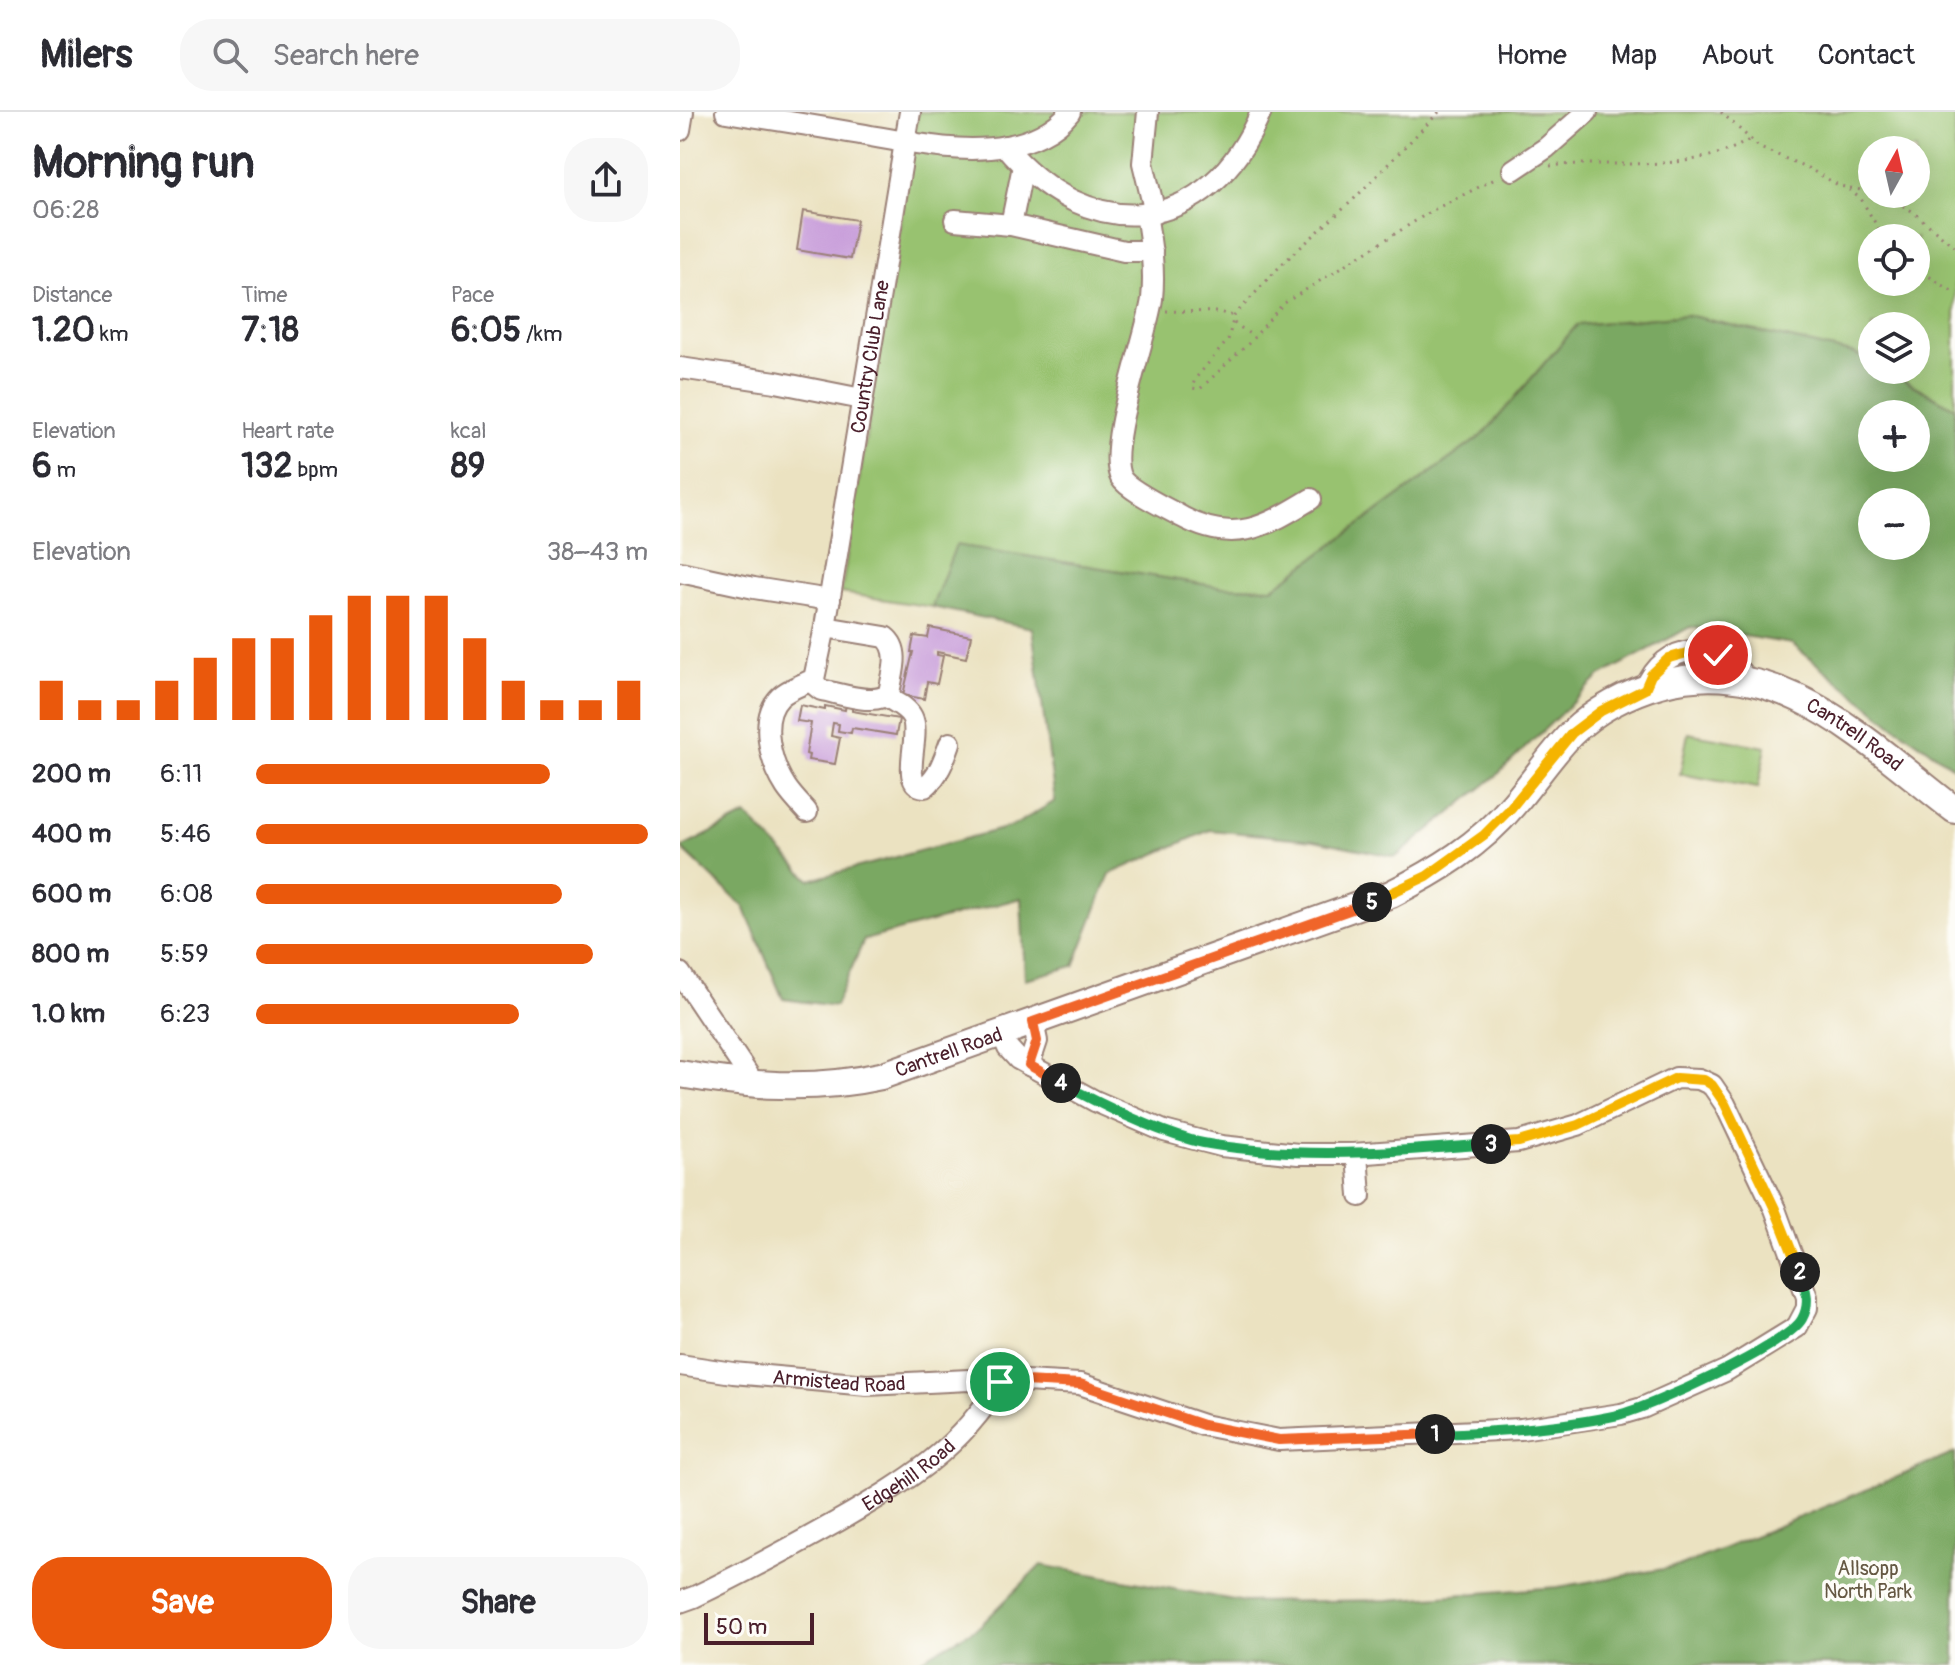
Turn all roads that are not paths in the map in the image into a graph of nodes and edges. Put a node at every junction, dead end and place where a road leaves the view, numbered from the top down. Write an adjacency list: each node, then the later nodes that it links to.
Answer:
1 (683, 112): 8 (street)
2 (726, 112): 9 (street)
3 (910, 112): 9 (street, Country Club Lane)
4 (1070, 112): 10 (street)
5 (1261, 112): 13 (street)
6 (1587, 112): 12 (street)
7 (1147, 119): 13 (street)
8 (680, 130)
9 (906, 142): 10 (street); 18 (street, Country Club Lane)
10 (1005, 146): 11 (street)
11 (1023, 166): 13 (street); 15 (street)
12 (1513, 170)
13 (1150, 214): 16 (street)
14 (955, 220): 15 (street)
15 (1011, 225): 16 (street)
16 (1152, 251): 19 (street)
17 (680, 368): 18 (street)
18 (862, 399): 21 (street, Country Club Lane)
19 (1311, 499)
20 (680, 572): 21 (street)
21 (830, 600): 22 (street, Country Club Lane)
22 (825, 627): 23 (street, Country Club Lane); 24 (street)
23 (814, 679): 24 (street); 27 (street)
24 (887, 697): 25 (street)
25 (950, 743)
26 (1955, 810): 29 (main road, Cantrell Road)
27 (807, 812)
28 (680, 973): 33 (street)
29 (1033, 1022): 30 (main road, Cantrell Road); 31 (street)
30 (1002, 1034): 31 (street); 33 (main road, Cantrell Road)
31 (1029, 1065): 34 (street)
32 (680, 1074): 33 (main road, Cantrell Road)
33 (755, 1085)
34 (1357, 1154): 35 (street); 37 (street)
35 (1360, 1196)
36 (680, 1365): 37 (street, Armistead Road)
37 (1000, 1382): 38 (street, Edgehill Road)
38 (680, 1602)

